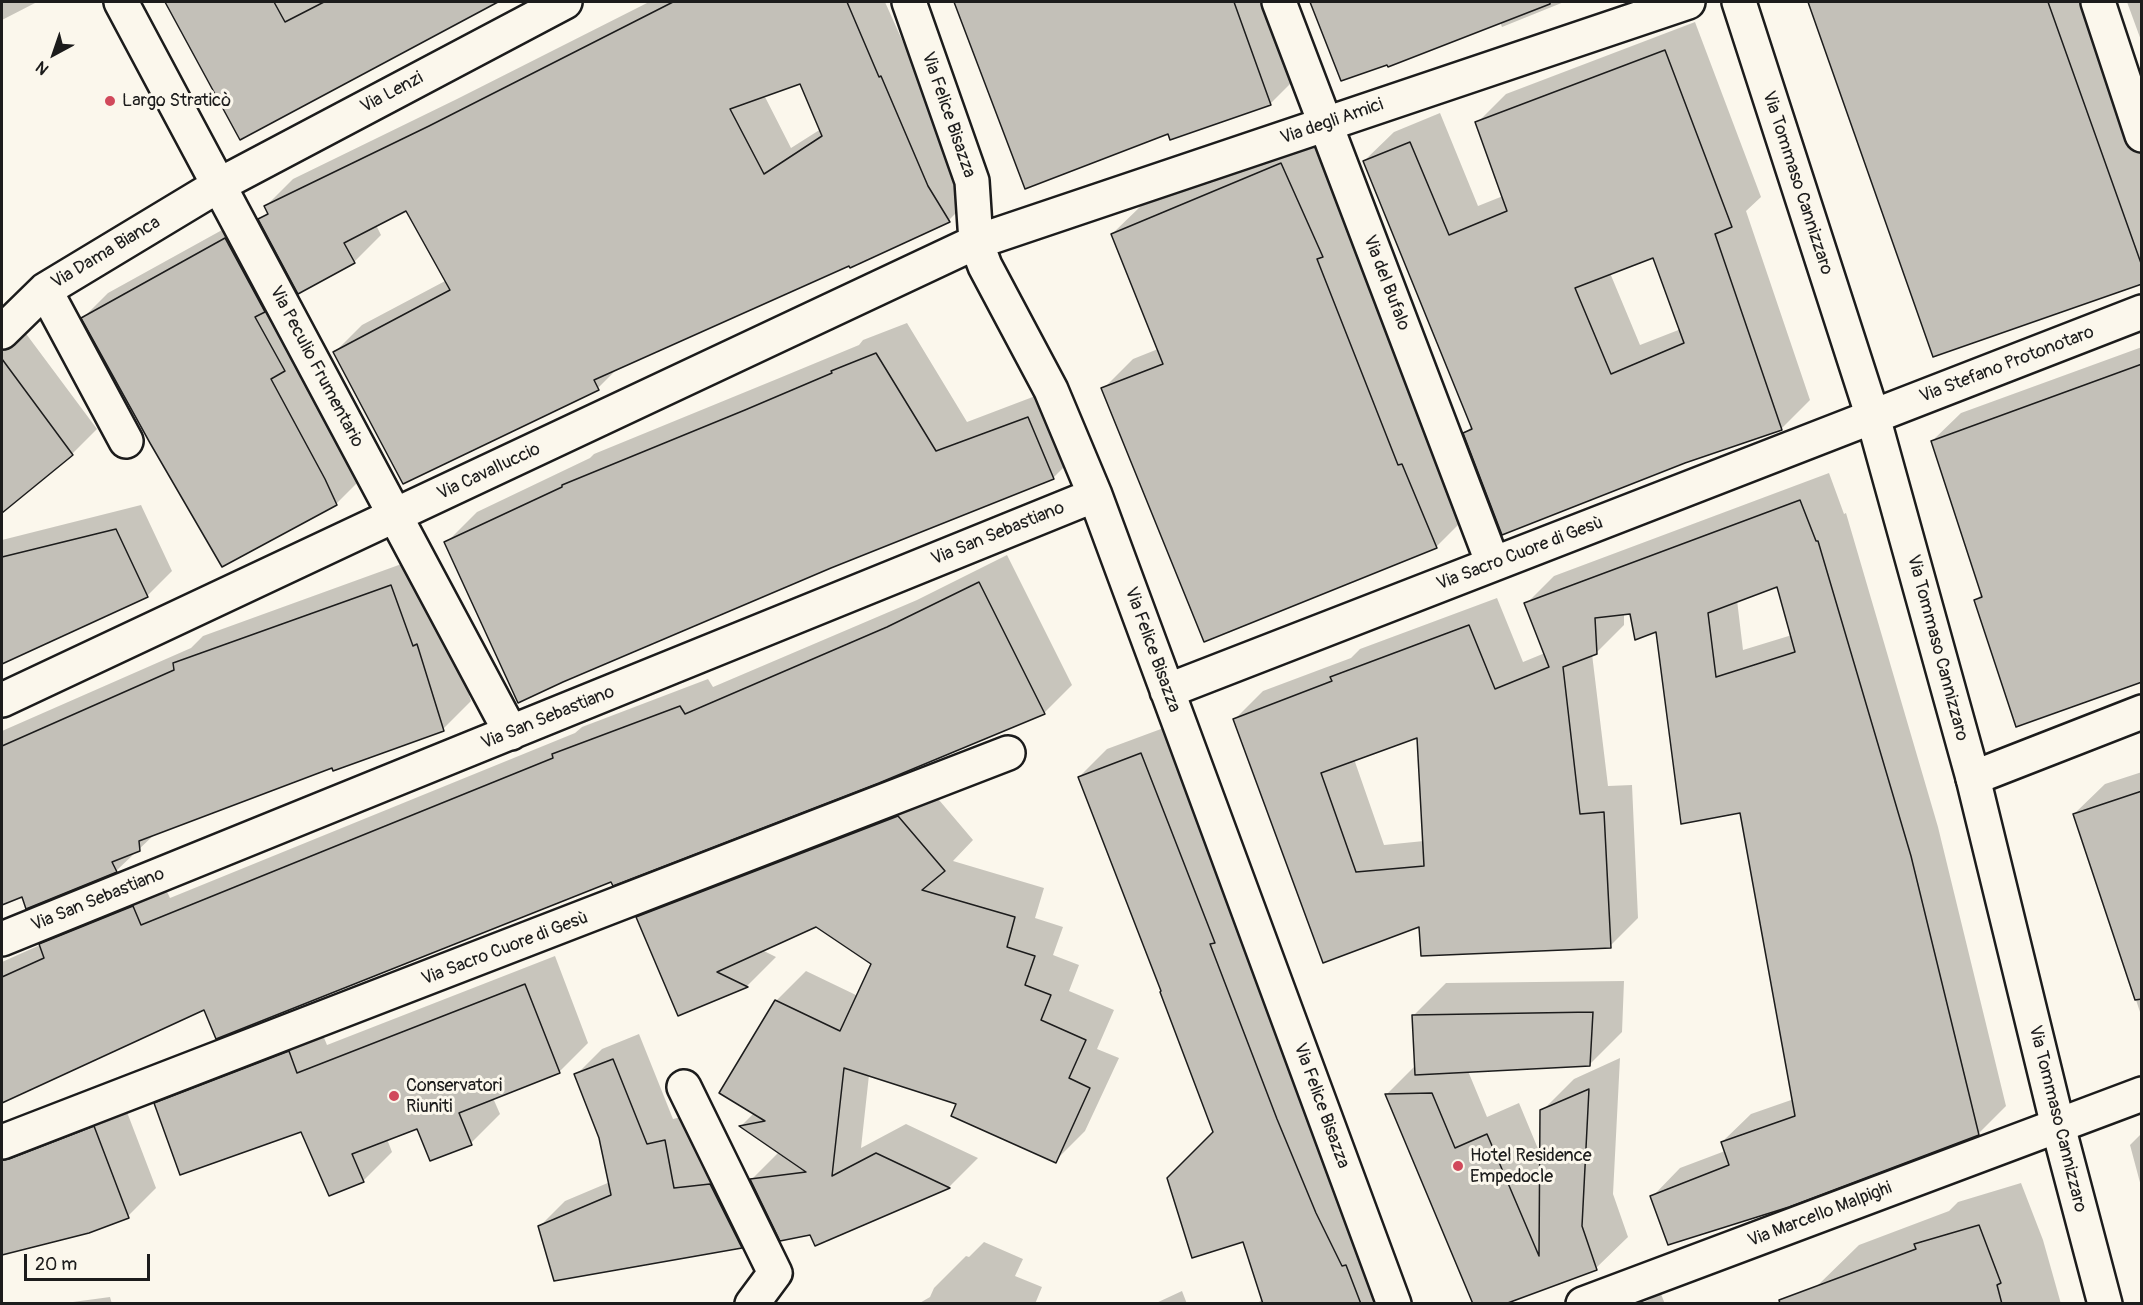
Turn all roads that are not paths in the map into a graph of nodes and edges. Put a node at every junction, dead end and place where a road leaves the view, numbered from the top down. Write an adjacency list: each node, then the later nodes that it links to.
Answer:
1 (121, 2): 10 (street, Via Peculio Frumentario)
2 (565, 2): 10 (street, Via Lenzi)
3 (909, 2): 11 (street, Via Felice Bisazza)
4 (1279, 2): 8 (street, Via del Bufalo)
5 (1688, 2): 8 (street, Via degli Amici)
6 (1739, 2): 15 (street, Via Tommaso Cannizzaro)
7 (2098, 2): 9 (street)
8 (1326, 124): 11 (street, Via degli Amici); 19 (street, Via del Bufalo)
9 (2142, 135)
10 (219, 185): 12 (street, Via Dama Bianca); 18 (street, Via Peculio Frumentario)
11 (976, 242): 17 (street, Via Felice Bisazza); 18 (street, Via Cavalluccio)
12 (45, 290): 14 (street, Via Dama Bianca); 16 (street)
13 (2142, 312): 15 (street, Via Stefano Protonotaro)
14 (2, 332)
15 (1873, 417): 19 (street, Via Sacro Cuore di Gesù); 25 (street, Via Tommaso Cannizzaro)
16 (126, 441)
17 (1095, 495): 20 (street, Via Felice Bisazza); 23 (street, Via San Sebastiano)
18 (396, 516): 21 (street, Via Cavalluccio); 23 (street, Via Peculio Frumentario)
19 (1493, 564): 20 (street, Via Sacro Cuore di Gesù)
20 (1167, 691): 32 (street, Via Felice Bisazza)
21 (2, 700)
22 (2142, 712): 25 (street)
23 (511, 733): 26 (street, Via San Sebastiano)
24 (1008, 753): 30 (street, Via Sacro Cuore di Gesù)
25 (1973, 778): 29 (street, Via Tommaso Cannizzaro)
26 (2, 939)
27 (684, 1087): 31 (street)
28 (2142, 1094): 29 (street, Via Marcello Malpighi)
29 (2058, 1126): 33 (street, Via Marcello Malpighi); 34 (street, Via Tommaso Cannizzaro)
30 (2, 1142)
31 (752, 1304)
32 (1394, 1304)
33 (1583, 1304)
34 (2105, 1304)

